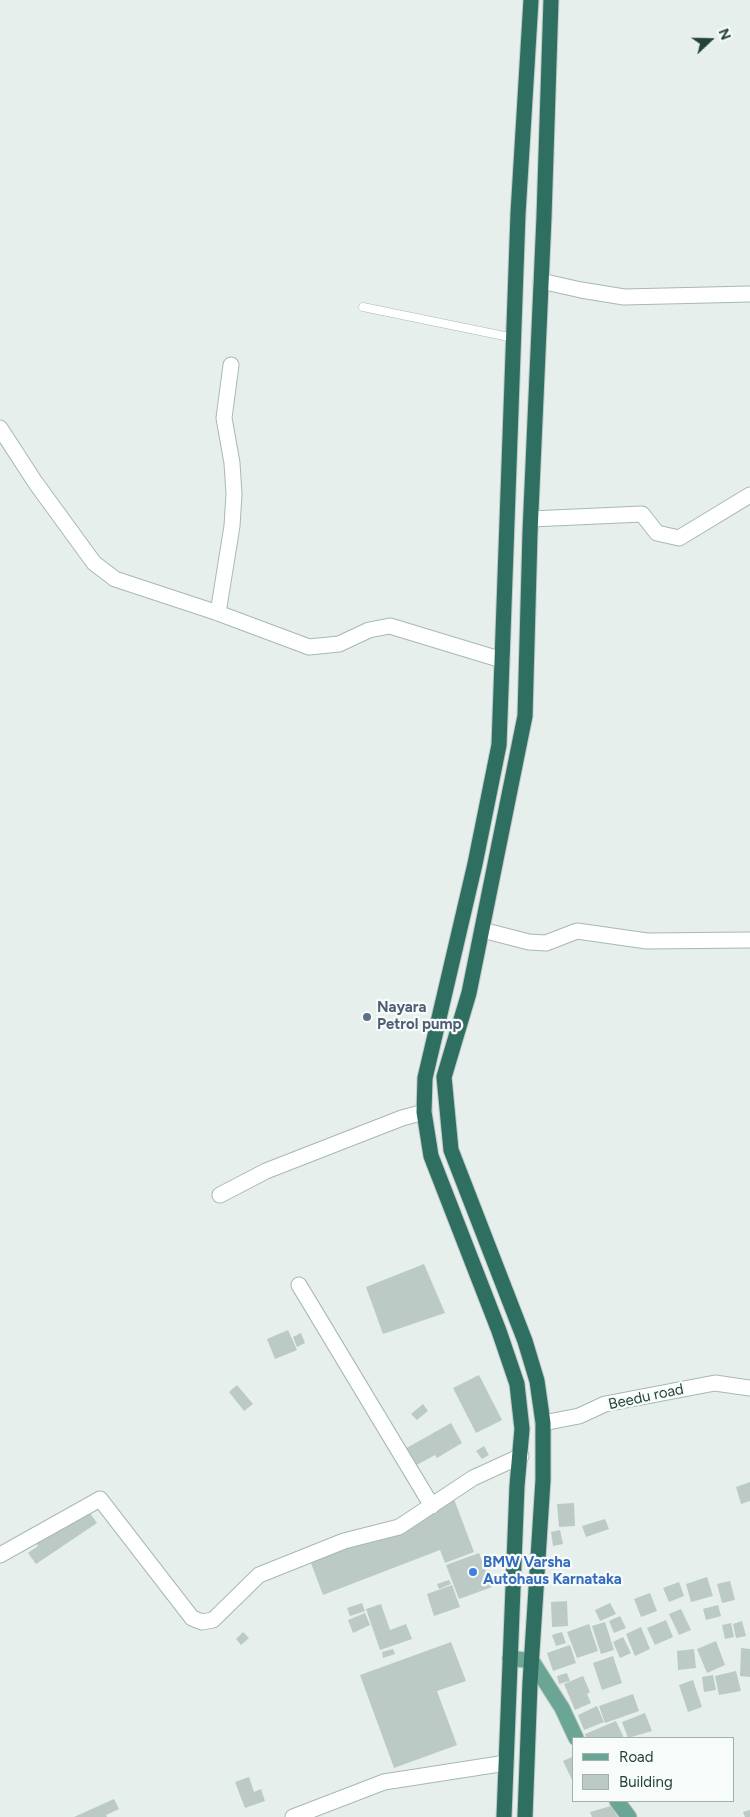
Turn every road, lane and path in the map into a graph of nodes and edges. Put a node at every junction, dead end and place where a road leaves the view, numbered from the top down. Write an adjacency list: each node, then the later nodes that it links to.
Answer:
1 (531, 0): 6 (highway)
2 (551, 0): 3 (highway)
3 (541, 281): 4 (street); 10 (highway)
4 (750, 294)
5 (363, 307): 6 (lane)
6 (514, 338): 12 (highway)
7 (231, 365): 11 (street)
8 (0, 428): 11 (street)
9 (750, 495): 10 (street)
10 (531, 519): 13 (highway)
11 (218, 613): 12 (street)
12 (502, 660): 15 (highway)
13 (482, 930): 14 (street); 19 (highway)
14 (750, 940)
15 (424, 1112): 16 (street); 20 (highway)
16 (220, 1195)
17 (299, 1286): 21 (street)
18 (750, 1388): 19 (street, Beedu road)
19 (543, 1424): 24 (highway)
20 (521, 1456): 21 (street); 23 (highway)
21 (432, 1506): 22 (street)
22 (0, 1555)
23 (510, 1658): 24 (main road); 26 (highway)
24 (532, 1661): 25 (main road); 30 (highway)
25 (576, 1737)
26 (506, 1763): 28 (street); 29 (highway)
27 (618, 1802): 31 (main road)
28 (293, 1817)
29 (504, 1817)
30 (525, 1817)
31 (629, 1817)

